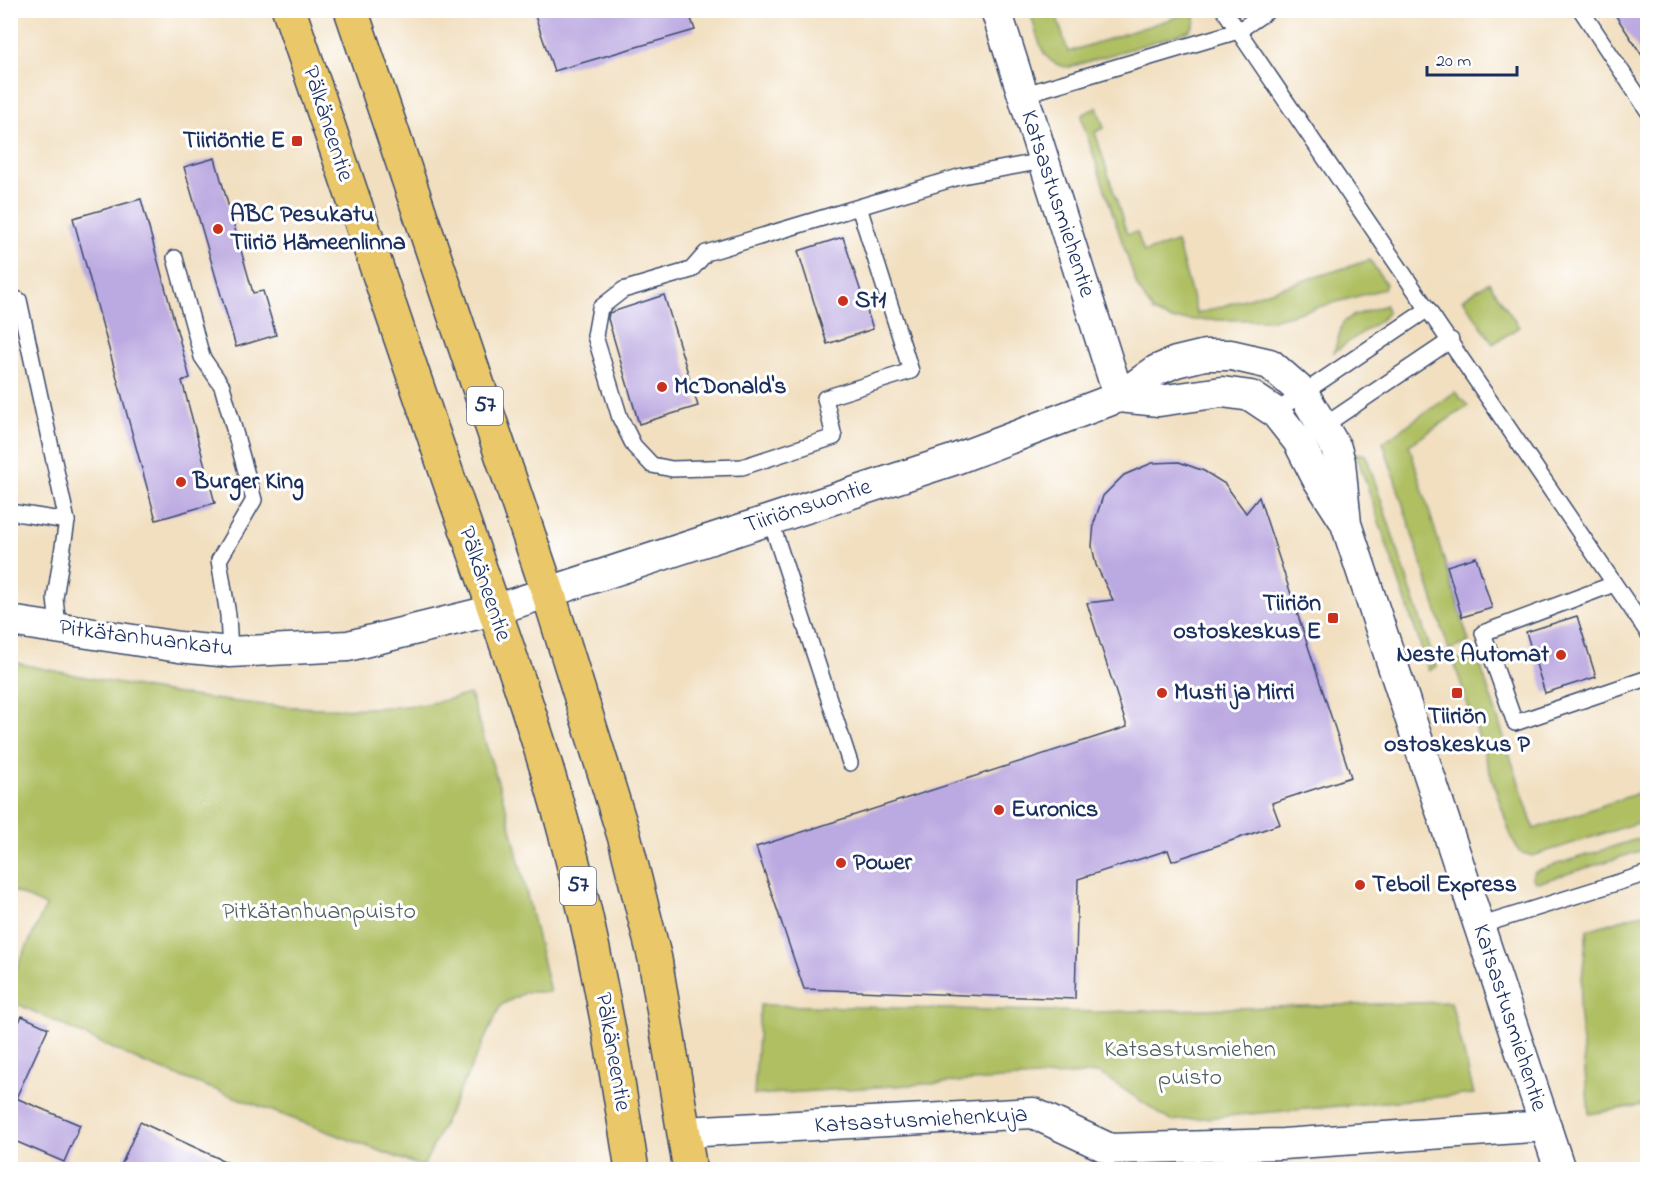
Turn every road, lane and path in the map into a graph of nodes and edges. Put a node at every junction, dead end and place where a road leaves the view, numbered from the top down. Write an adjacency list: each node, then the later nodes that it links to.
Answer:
1 (289, 10): 25 (main road, Pälkäneentie / 57)
2 (351, 10): 24 (main road, 57)
3 (996, 10): 8 (street, Katsastusmiehentie)
4 (1224, 10): 7 (lane)
5 (1269, 10): 7 (lane)
6 (1581, 10): 9 (lane)
7 (1238, 31): 8 (lane); 14 (lane)
8 (1022, 95): 10 (street, Katsastusmiehentie)
9 (1647, 111)
10 (1043, 161): 11 (lane); 17 (street, Katsastusmiehentie)
11 (859, 207): 11 (lane)
12 (175, 258): 29 (lane)
13 (10, 302): 22 (lane)
14 (1428, 309): 15 (lane); 16 (lane)
15 (1451, 340): 19 (lane); 23 (lane)
16 (1303, 393): 17 (street, Katsastusmiehentie); 18 (lane); 19 (street, Katsastusmiehentie)
17 (1119, 397): 18 (street, Katsastusmiehentie); 21 (street, Tiiriönsuontie)
18 (1275, 412): 19 (street, Katsastusmiehentie)
19 (1311, 434): 33 (street, Katsastusmiehentie)
20 (10, 512): 22 (lane)
21 (770, 519): 24 (street, Tiiriönsuontie); 31 (lane)
22 (67, 521): 27 (lane)
23 (1614, 584): 28 (lane); 30 (lane)
24 (548, 592): 25 (street, Tiiriönsuontie); 35 (main road, 57)
25 (494, 610): 29 (street, Pitkätanhuankatu); 36 (main road, Pälkäneentie / 57)
26 (10, 621): 27 (street, Pitkätanhuankatu)
27 (58, 627): 29 (street, Pitkätanhuankatu)
28 (1647, 633)
29 (230, 652)
30 (1647, 678)
31 (850, 763)
32 (1647, 873): 33 (lane)
33 (1479, 926): 34 (street, Katsastusmiehentie)
34 (1546, 1126): 35 (street, Katsastusmiehenkuja); 38 (street, Katsastusmiehentie)
35 (685, 1132): 37 (main road, 57)
36 (632, 1170)
37 (690, 1170)
38 (1560, 1170)

